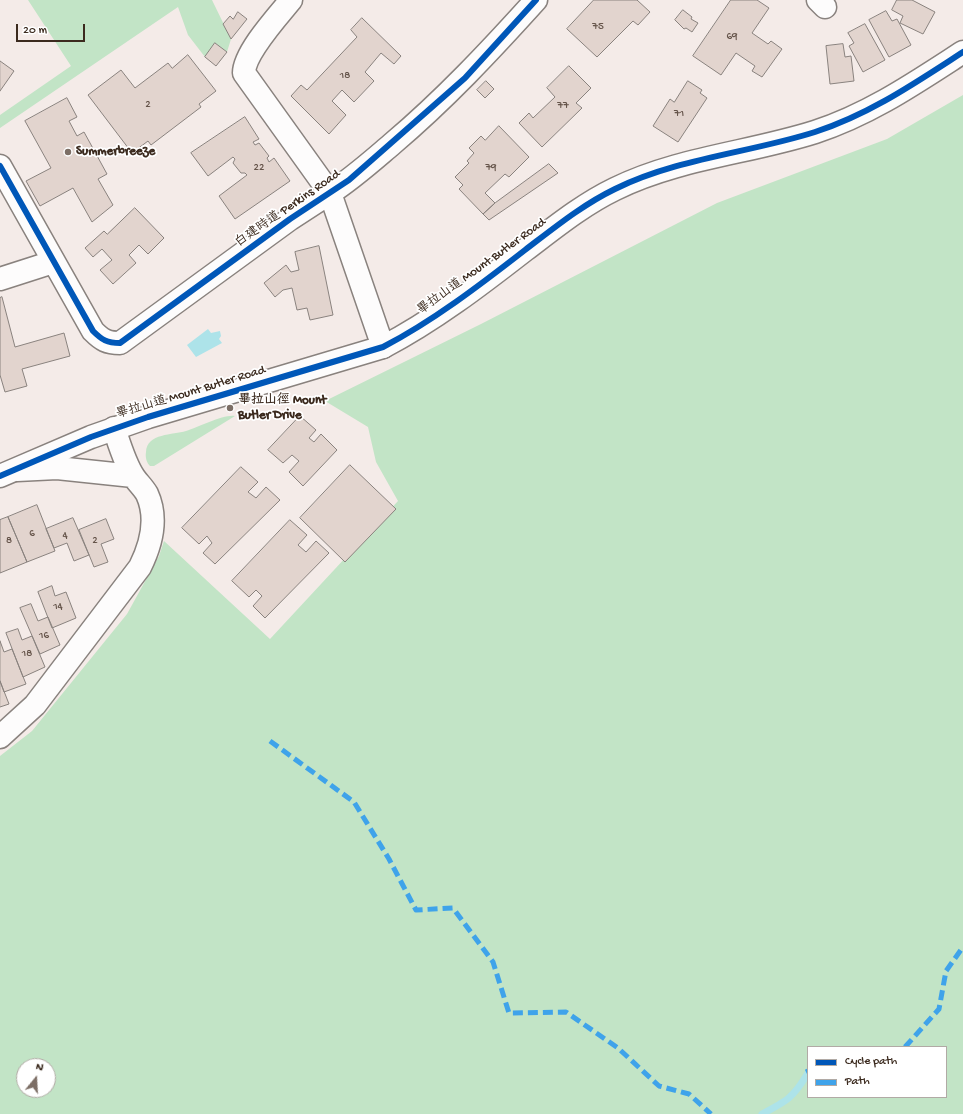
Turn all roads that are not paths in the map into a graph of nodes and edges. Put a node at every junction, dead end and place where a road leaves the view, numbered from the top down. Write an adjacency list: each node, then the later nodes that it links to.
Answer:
1 (291, 0): 5 (street)
2 (536, 0): 5 (street, 白建時道 Perkins Road)
3 (963, 52): 8 (street, 畢拉山道 Mount Butler Road)
4 (0, 166): 6 (street, 白建時道 Perkins Road)
5 (330, 193): 6 (street, 白建時道 Perkins Road); 8 (street)
6 (53, 262): 7 (street)
7 (0, 279)
8 (382, 347): 9 (street, 畢拉山道 Mount Butler Road)
9 (114, 428): 10 (street, 畢拉山道 Mount Butler Road); 11 (street)
10 (6, 473): 11 (street)
11 (133, 476): 12 (street)
12 (0, 738)

